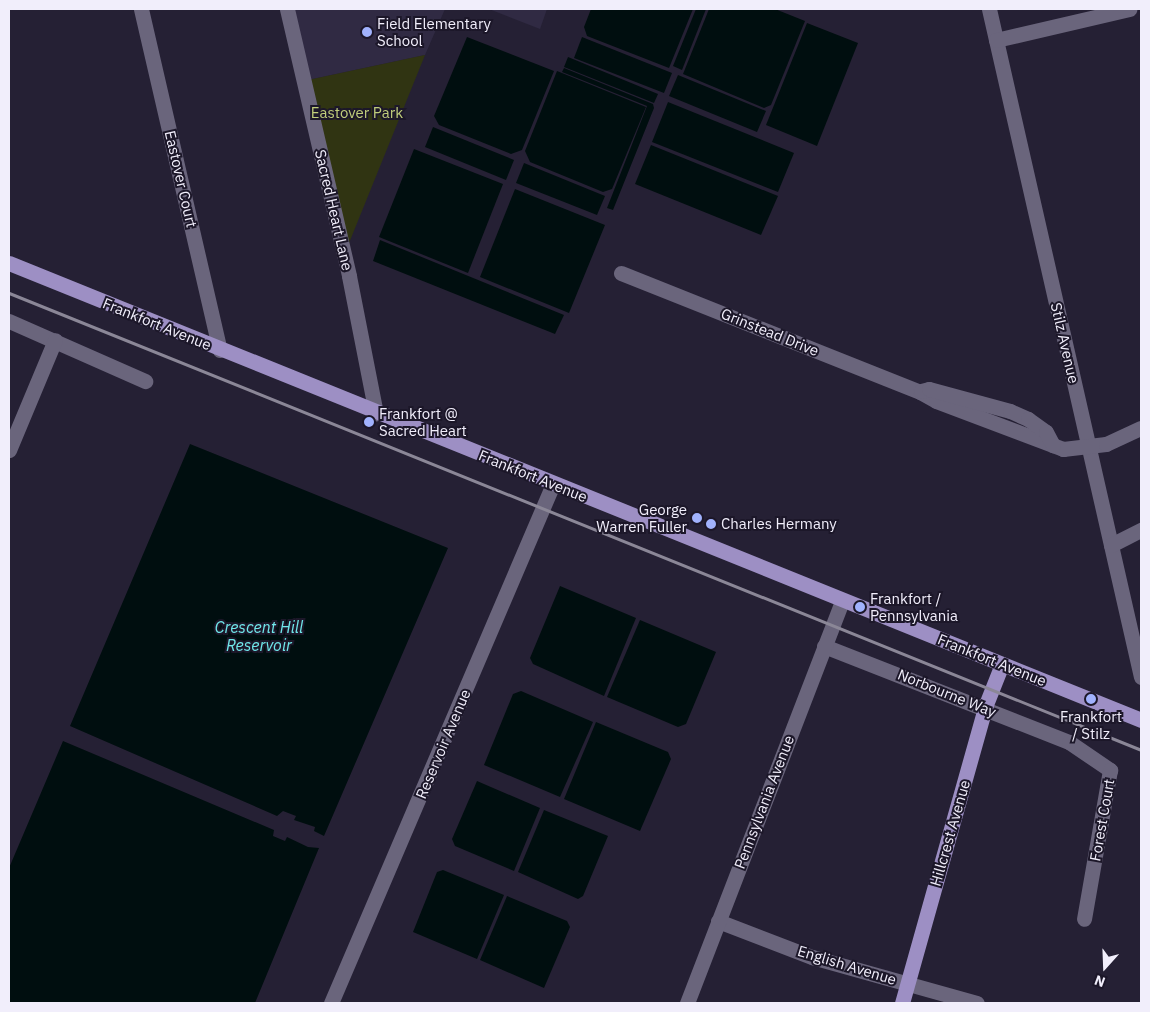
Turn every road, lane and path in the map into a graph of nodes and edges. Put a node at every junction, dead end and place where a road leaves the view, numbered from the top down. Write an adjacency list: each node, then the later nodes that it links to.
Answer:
1 (141, 9): 10 (street, Eastover Court)
2 (288, 9): 12 (street, Sacred Heart Lane)
3 (988, 9): 5 (street, Stilz Avenue)
4 (1129, 9): 5 (street)
5 (996, 40): 14 (street, Stilz Avenue)
6 (9, 263): 10 (main road, Frankfort Avenue)
7 (621, 273): 14 (street, Grinstead Drive)
8 (9, 321): 9 (street)
9 (54, 340): 11 (street); 15 (street)
10 (220, 350): 12 (main road, Frankfort Avenue)
11 (146, 381)
12 (376, 413): 16 (main road, Frankfort Avenue)
13 (1141, 428): 14 (street, Grinstead Drive)
14 (1090, 448): 18 (street, Stilz Avenue)
15 (9, 450)
16 (553, 484): 19 (main road, Frankfort Avenue); 29 (street, Reservoir Avenue)
17 (1141, 530): 18 (street)
18 (1111, 545): 22 (street, Stilz Avenue)
19 (842, 601): 20 (street, Pennsylvania Avenue); 21 (main road, Frankfort Avenue)
20 (824, 646): 23 (street, Norbourne Way); 27 (street, Pennsylvania Avenue)
21 (1002, 664): 23 (main road, Hillcrest Avenue); 24 (main road, Frankfort Avenue)
22 (1141, 677)
23 (985, 707): 25 (street, Norbourne Way); 28 (main road, Hillcrest Avenue)
24 (1141, 720)
25 (1069, 742): 26 (street, Forest Court)
26 (1084, 919)
27 (718, 922): 28 (street, English Avenue); 30 (street, Pennsylvania Avenue)
28 (907, 983): 31 (main road, Hillcrest Avenue); 32 (street, English Avenue)
29 (331, 1003)
30 (687, 1003)
31 (902, 1003)
32 (977, 1003)

